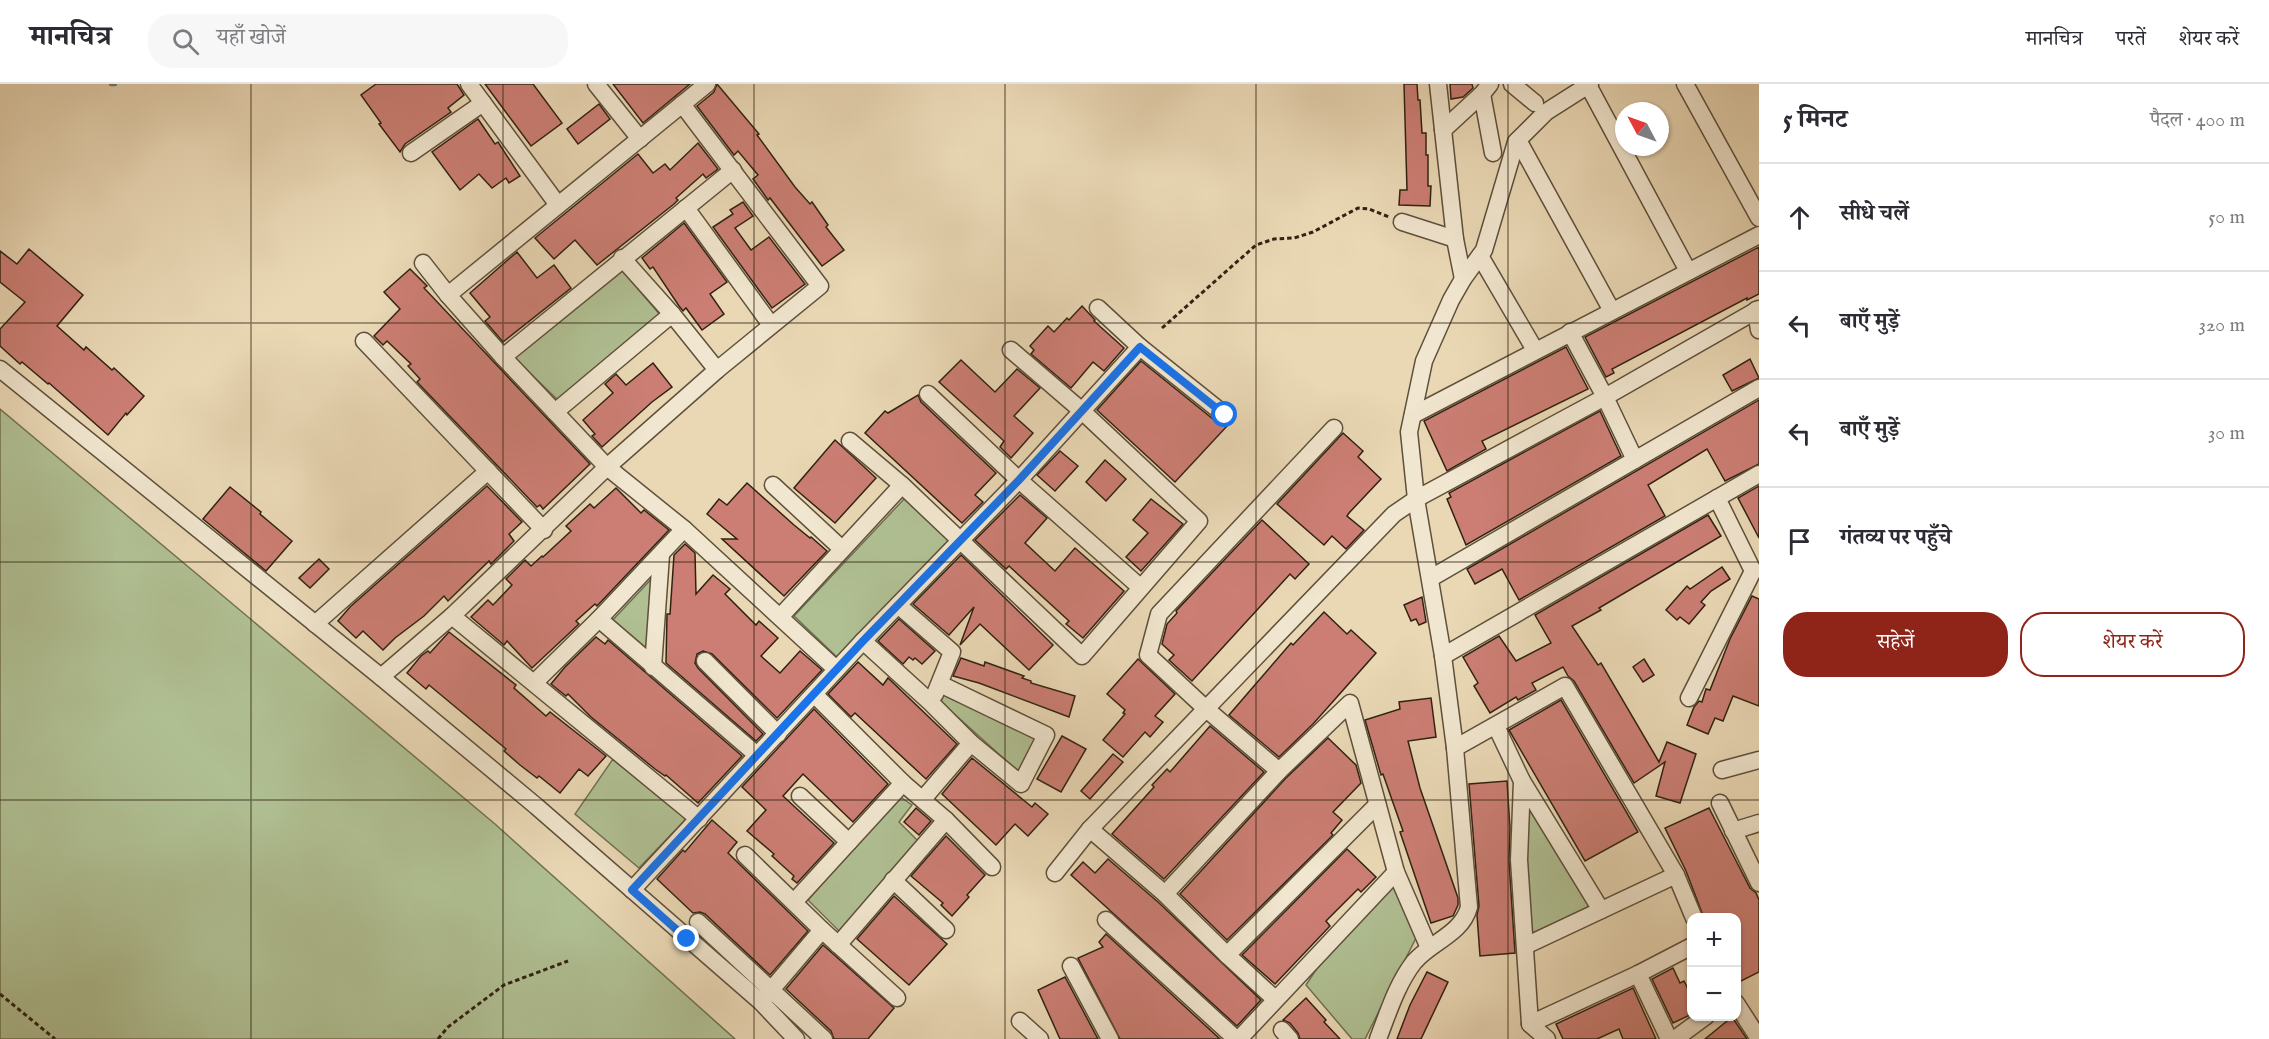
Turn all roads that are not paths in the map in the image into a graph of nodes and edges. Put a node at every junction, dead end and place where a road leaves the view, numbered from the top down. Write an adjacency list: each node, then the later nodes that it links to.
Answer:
1 (469, 84): 9 (street)
2 (596, 84): 13 (street)
3 (707, 84): 11 (street)
4 (1438, 84): 12 (street)
5 (1512, 84): 10 (street)
6 (1685, 84): 20 (street)
7 (1589, 85): 14 (street); 27 (street)
8 (1486, 89): 12 (street); 16 (street)
9 (483, 103): 15 (street); 18 (street)
10 (1535, 103)
11 (682, 104): 13 (street); 17 (street)
12 (1443, 130): 23 (street)
13 (640, 139): 18 (street)
14 (1518, 140): 24 (street); 31 (street)
15 (411, 153)
16 (1493, 153)
17 (733, 170): 19 (street); 34 (street)
18 (558, 205): 29 (street)
19 (686, 208): 25 (street); 34 (street)
20 (1759, 218)
21 (1402, 222): 23 (street)
22 (1759, 235): 27 (street)
23 (1455, 239): 28 (street)
24 (1479, 256): 28 (street); 40 (street)
25 (622, 258): 33 (street); 41 (street)
26 (423, 263): 29 (street)
27 (1688, 271): 31 (street)
28 (1463, 279): 50 (street)
29 (448, 296): 41 (street)
30 (1098, 308): 38 (street)
31 (1612, 310): 36 (street)
32 (1757, 310): 35 (street); 46 (street)
33 (672, 314): 43 (street); 48 (street)
34 (771, 326): 43 (street)
35 (1759, 330)
36 (1570, 332): 40 (street); 46 (street)
37 (364, 341): 55 (street)
38 (1140, 347): 47 (street); 49 (street)
39 (1011, 350): 47 (street)
40 (1536, 350): 50 (street)
41 (503, 357): 48 (street)
42 (0, 369): 74 (street)
43 (717, 370): 54 (street)
44 (1759, 388): 53 (street)
45 (928, 394): 57 (street)
46 (1605, 397): 53 (street); 61 (street)
47 (1082, 411): 57 (street); 69 (street)
48 (555, 412): 54 (street)
49 (1225, 415)
50 (1413, 415): 61 (street)
51 (1334, 429): 86 (street)
52 (850, 441): 59 (street)
53 (1635, 460): 68 (street)
54 (607, 467): 62 (street); 63 (street)
55 (488, 471): 63 (street); 74 (street)
56 (1759, 474): 60 (street)
57 (1019, 480): 64 (street); 69 (street)
58 (773, 485): 65 (street)
59 (902, 485): 64 (street); 65 (street)
60 (1717, 498): 67 (street); 76 (street)
61 (1416, 499): 68 (street); 86 (street)
62 (684, 529): 66 (street); 72 (street)
63 (544, 530): 71 (street)
64 (962, 540): 69 (street); 70 (street)
65 (842, 549): 72 (street)
66 (661, 555): 73 (street); 78 (street)
67 (1756, 572): 84 (street)
68 (1431, 578): 76 (street)
69 (1140, 587)
70 (898, 605): 75 (street); 82 (street)
71 (452, 616): 80 (street); 81 (street)
72 (780, 617): 79 (street)
73 (599, 619): 78 (street); 81 (street)
74 (315, 624): 80 (street)
75 (863, 641): 79 (street); 85 (street)
76 (1443, 656): 90 (street)
77 (705, 662): 88 (street)
78 (653, 667): 91 (street)
79 (836, 669): 83 (street)
80 (381, 677): 114 (street)
81 (534, 683): 101 (street)
82 (940, 684): 85 (street); 89 (street)
83 (814, 694): 88 (street); 96 (street)
84 (1689, 698)
85 (931, 703): 89 (street)
86 (1205, 708): 94 (street); 104 (street)
87 (1496, 726): 90 (street); 95 (street); 111 (street)
88 (777, 734): 91 (street)
89 (971, 743): 98 (street)
90 (1455, 748): 125 (street)
91 (757, 755): 101 (street)
92 (1758, 759): 93 (street)
93 (1722, 770)
94 (1279, 771): 100 (street); 115 (street)
95 (1522, 781): 117 (street); 124 (street)
96 (903, 783): 98 (street); 106 (street)
97 (800, 796): 106 (street)
98 (923, 799): 102 (street)
99 (1720, 803): 105 (street)
100 (1377, 805): 110 (street); 127 (street)
101 (699, 819): 114 (street)
102 (946, 820): 108 (street); 112 (street)
103 (1759, 823): 105 (street)
104 (1090, 829): 109 (street); 115 (street)
105 (1733, 831): 113 (street)
106 (849, 842): 116 (street)
107 (745, 855): 116 (street)
108 (992, 867)
109 (1055, 873)
110 (1396, 873): 125 (street); 132 (street)
111 (1676, 875): 117 (street); 118 (street)
112 (893, 880): 122 (street); 123 (street)
113 (1759, 883)
114 (632, 890): 130 (street)
115 (1165, 894): 127 (street)
116 (794, 903): 121 (street)
117 (1601, 910): 124 (street)
118 (1692, 913)
119 (1106, 920): 141 (street)
120 (698, 922): 130 (street)
121 (822, 930): 123 (street); 130 (street)
122 (946, 930)
123 (838, 945): 131 (street)
124 (1526, 946): 136 (street)
125 (1429, 948): 142 (street)
126 (1687, 949): 129 (street)
127 (1227, 956): 132 (street)
128 (1071, 966): 140 (street)
129 (1638, 974): 136 (street); 144 (street)
130 (766, 996): 137 (street); 138 (street)
131 (897, 998)
132 (1275, 999): 141 (street)
133 (1741, 1010): 146 (street)
134 (1020, 1021): 139 (street)
135 (1700, 1021): 145 (street)
136 (1530, 1024): 143 (street)
137 (796, 1039)
138 (824, 1039)
139 (1040, 1039)
140 (1110, 1039)
141 (1238, 1039)
142 (1378, 1039)
143 (1547, 1039)
144 (1669, 1039)
145 (1675, 1039)
146 (1759, 1039)

